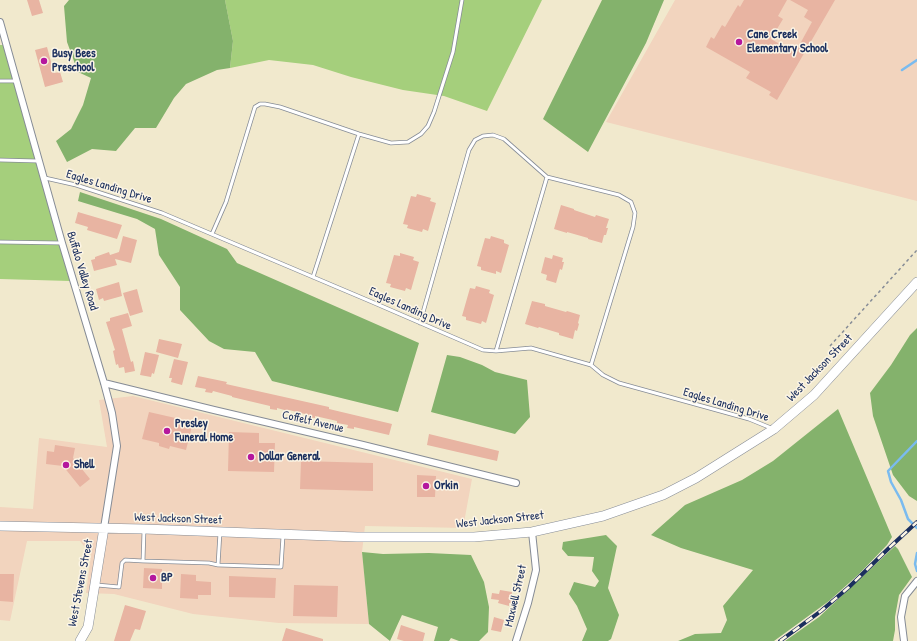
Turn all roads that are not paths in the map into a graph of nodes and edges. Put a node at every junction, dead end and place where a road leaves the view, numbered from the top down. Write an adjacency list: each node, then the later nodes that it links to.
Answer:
1 (462, 0): 5 (lane)
2 (0, 22): 4 (street, Buffalo Valley Road)
3 (0, 81): 4 (lane)
4 (17, 82): 7 (street, Buffalo Valley Road)
5 (359, 134): 10 (lane); 13 (lane)
6 (0, 160): 7 (lane)
7 (39, 161): 9 (street, Buffalo Valley Road)
8 (546, 177): 15 (lane); 16 (lane); 17 (lane)
9 (44, 178): 10 (lane, Eagles Landing Drive); 12 (street, Buffalo Valley Road)
10 (212, 234): 13 (lane, Eagles Landing Drive)
11 (0, 242): 12 (lane)
12 (62, 243): 18 (street, Buffalo Valley Road)
13 (314, 277): 15 (lane, Eagles Landing Drive)
14 (917, 282): 19 (street, West Jackson Street)
15 (420, 323): 16 (lane, Eagles Landing Drive)
16 (496, 351): 17 (lane, Eagles Landing Drive)
17 (591, 365): 19 (lane, Eagles Landing Drive)
18 (104, 383): 20 (street, Coffelt Avenue); 22 (street, Buffalo Valley Road)
19 (774, 429): 25 (street, West Jackson Street)
20 (516, 483)
21 (0, 526): 22 (street, West Jackson Street)
22 (104, 528): 23 (street, West Jackson Street); 30 (street, West Stevens Street)
23 (144, 529): 24 (street, West Jackson Street); 27 (lane)
24 (220, 532): 26 (street, West Jackson Street); 28 (lane)
25 (532, 532): 26 (street, West Jackson Street); 32 (street, Maxwell Street)
26 (283, 534): 28 (lane)
27 (143, 561): 28 (lane); 30 (lane)
28 (218, 565)
29 (917, 581): 33 (street)
30 (94, 585): 31 (street, West Stevens Street)
31 (80, 641)
32 (516, 641)
33 (904, 641)

